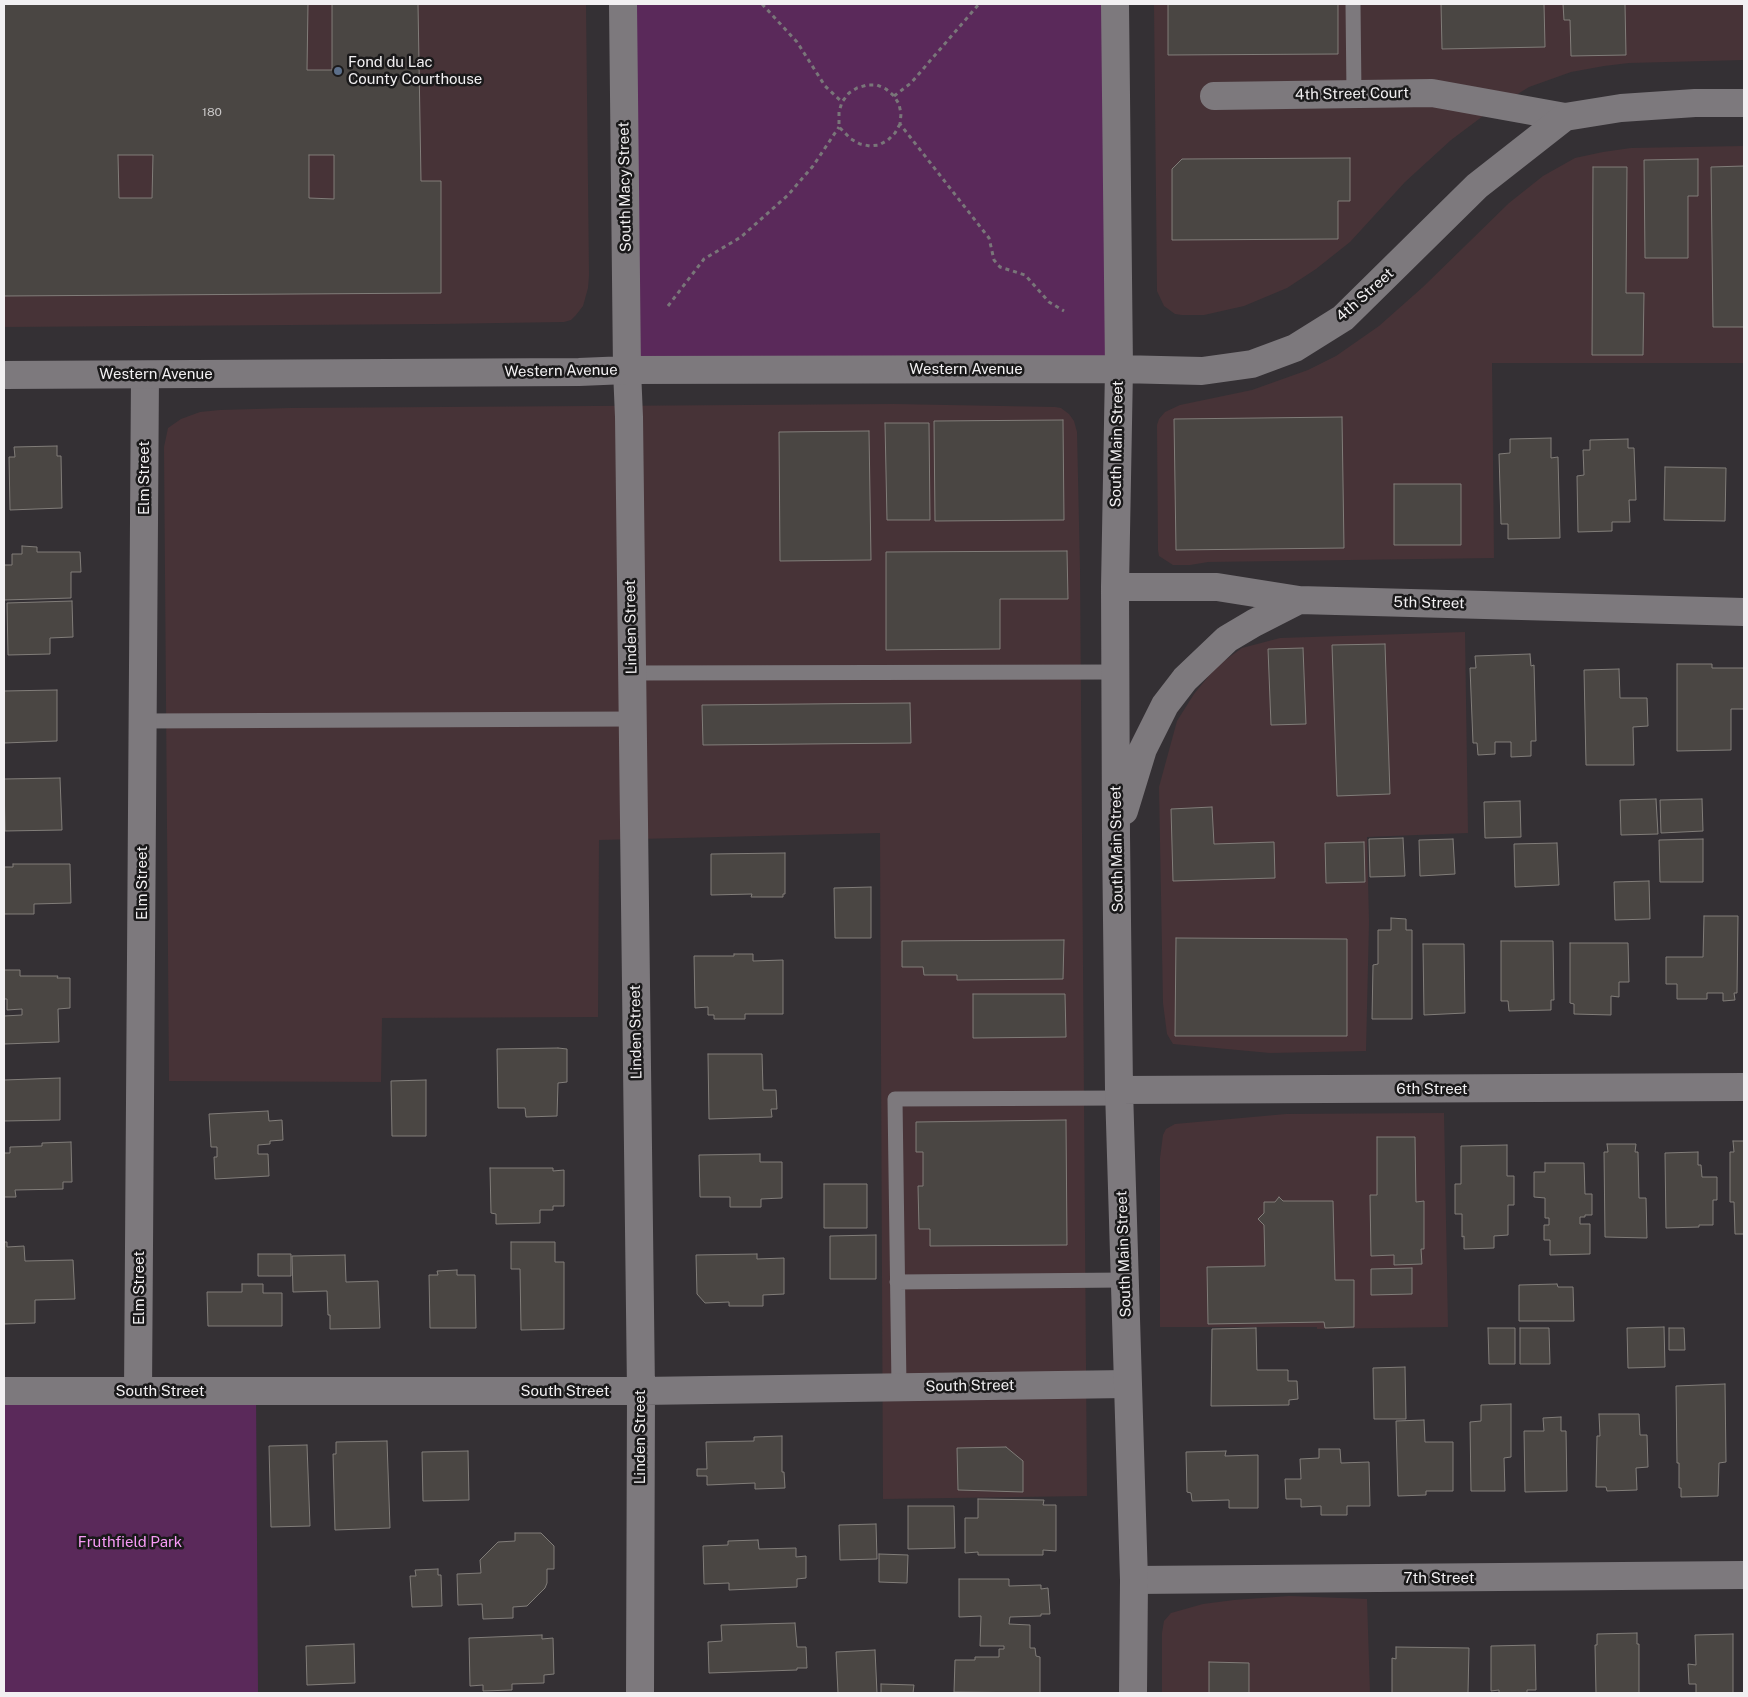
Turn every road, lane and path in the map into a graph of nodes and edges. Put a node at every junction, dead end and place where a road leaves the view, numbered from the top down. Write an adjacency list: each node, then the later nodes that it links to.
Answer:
1 (623, 4): 17 (street, South Macy Street)
2 (762, 4): 9 (path)
3 (979, 4): 7 (path)
4 (1115, 4): 16 (street, South Main Street)
5 (1353, 4): 6 (lane)
6 (1354, 94): 8 (street, 4th Street Court); 11 (street, 4th Street Court)
7 (894, 96): 9 (path); 12 (path)
8 (1214, 96)
9 (842, 102): 13 (path)
10 (1744, 103): 11 (street)
11 (1565, 116): 16 (street, 4th Street)
12 (900, 124): 13 (path); 15 (path)
13 (839, 127): 14 (path)
14 (668, 306)
15 (1064, 310)
16 (1119, 369): 17 (street, Western Avenue); 20 (street, South Main Street)
17 (627, 370): 18 (street, Western Avenue); 24 (street, Linden Street)
18 (145, 374): 19 (street, Western Avenue); 26 (street, Elm Street)
19 (4, 375)
20 (1115, 587): 21 (street, 5th Street); 23 (street, South Main Street)
21 (1299, 600): 22 (street, 5th Street); 27 (street)
22 (1744, 612)
23 (1116, 672): 24 (lane); 27 (street, South Main Street)
24 (632, 673): 25 (street, Linden Street)
25 (632, 719): 26 (lane); 36 (street, Linden Street)
26 (143, 721): 35 (street, Elm Street)
27 (1116, 835): 29 (street, South Main Street)
28 (1744, 1087): 29 (street, 6th Street)
29 (1120, 1094): 30 (street, South Main Street); 31 (lane)
30 (1124, 1280): 31 (lane); 32 (street, South Main Street)
31 (897, 1282): 33 (lane)
32 (1127, 1384): 33 (street, South Street); 38 (street, South Main Street)
33 (899, 1387): 36 (street, South Street)
34 (4, 1391): 35 (street, South Street)
35 (138, 1391): 36 (street, South Street)
36 (641, 1391): 39 (street, Linden Street)
37 (1744, 1575): 38 (street, 7th Street)
38 (1134, 1580): 40 (street, South Main Street)
39 (640, 1693)
40 (1133, 1693)

